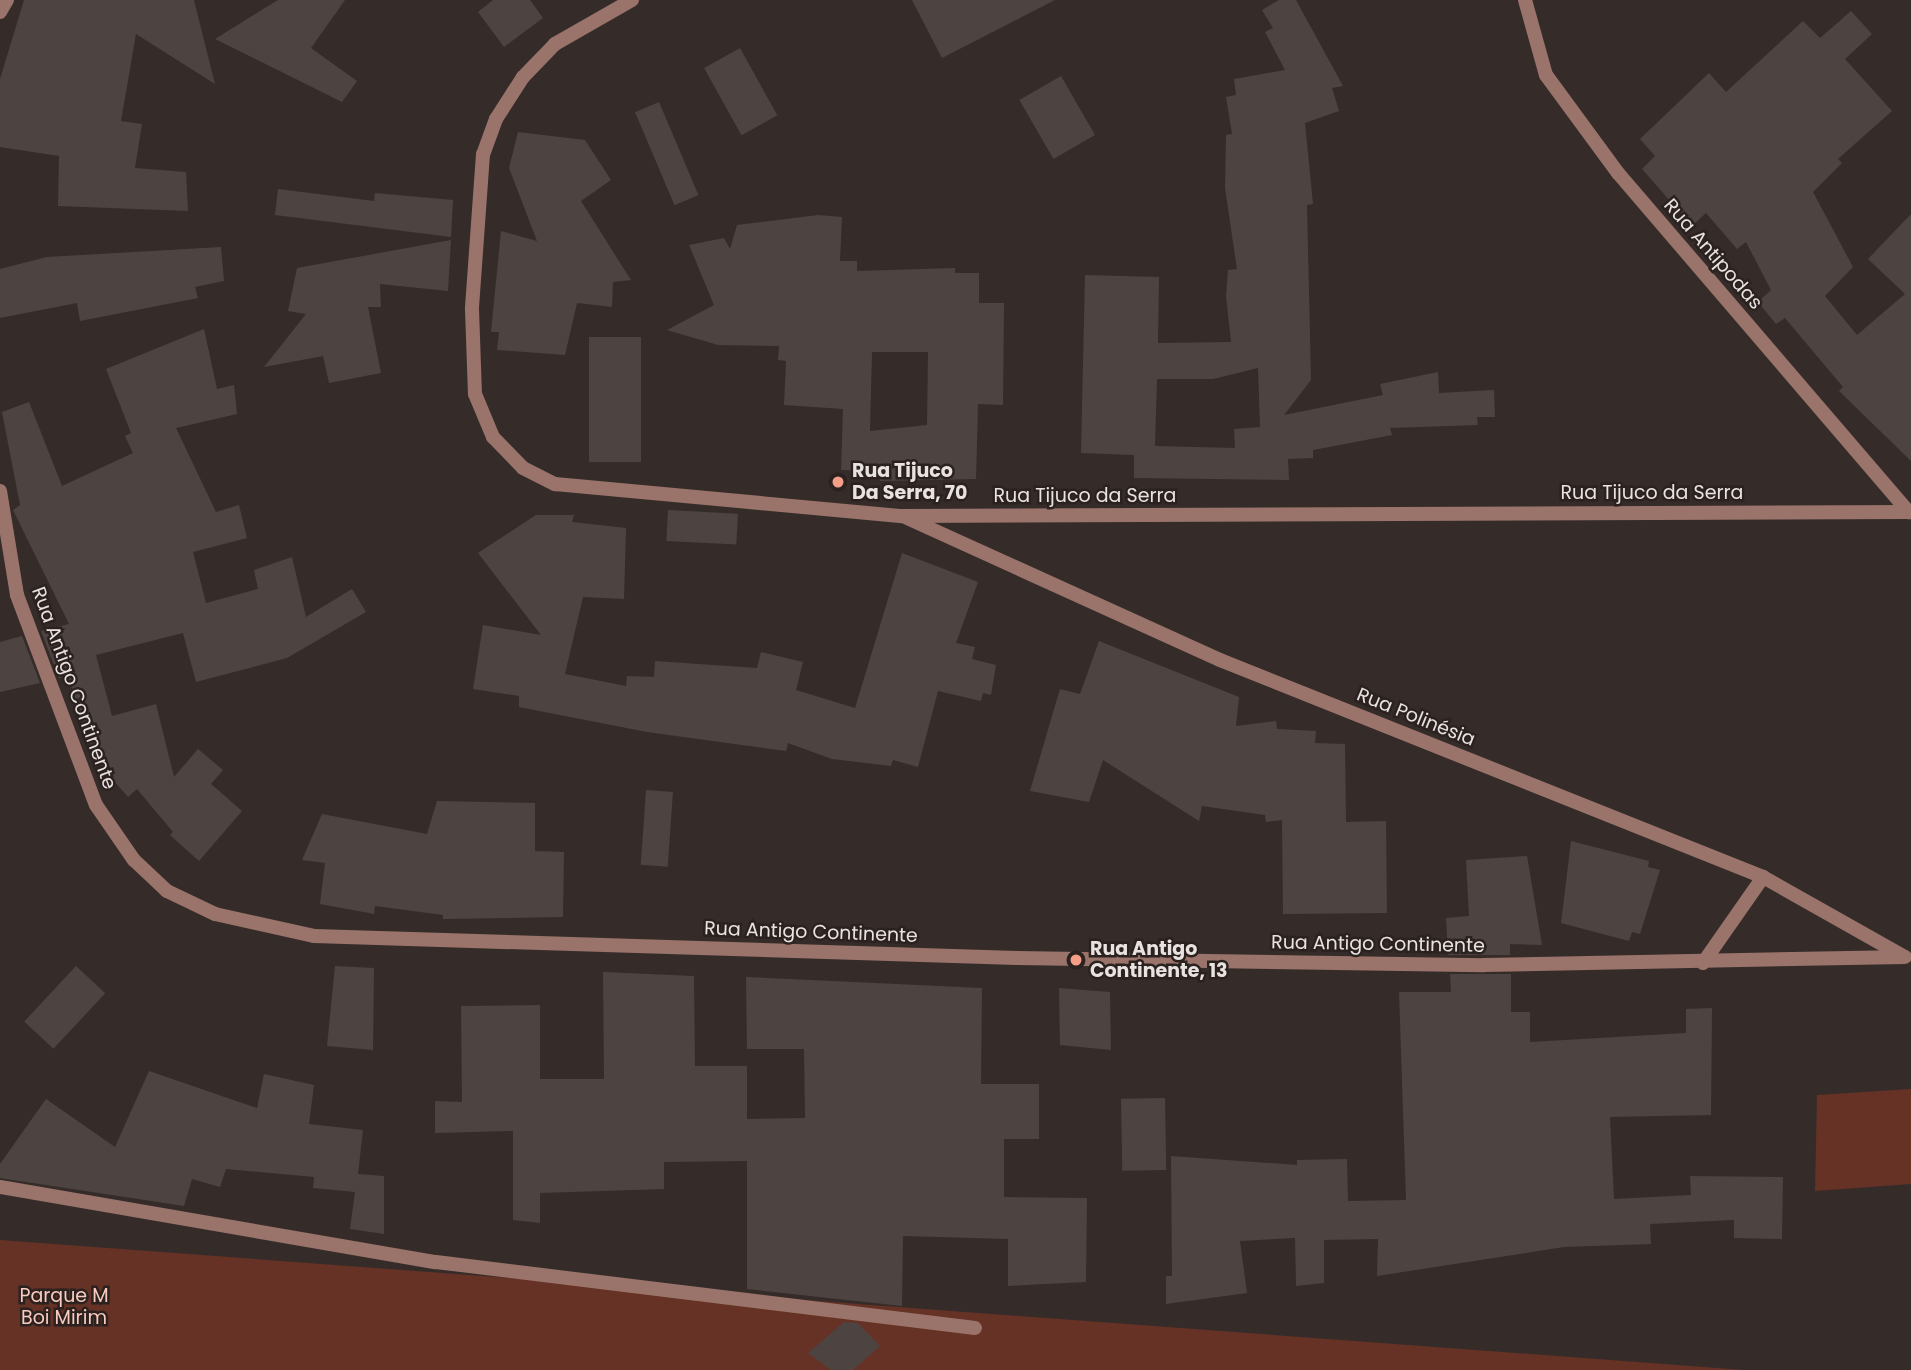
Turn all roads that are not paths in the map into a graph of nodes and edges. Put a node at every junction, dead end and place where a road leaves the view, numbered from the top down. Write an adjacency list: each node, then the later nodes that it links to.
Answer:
1 (7, 0): 4 (street)
2 (632, 0): 7 (street, Rua Tijuco da Serra)
3 (1525, 0): 6 (street, Rua Antipodas)
4 (0, 12)
5 (0, 491): 10 (street, Rua Antigo Continente)
6 (1910, 512): 7 (street, Rua Tijuco da Serra)
7 (903, 516): 8 (street, Rua Polinésia)
8 (1763, 877): 9 (street, Rua Polinésia); 10 (street)
9 (1908, 958): 10 (street, Rua Antigo Continente)
10 (1703, 963)
11 (0, 1187): 12 (street)
12 (975, 1328)

